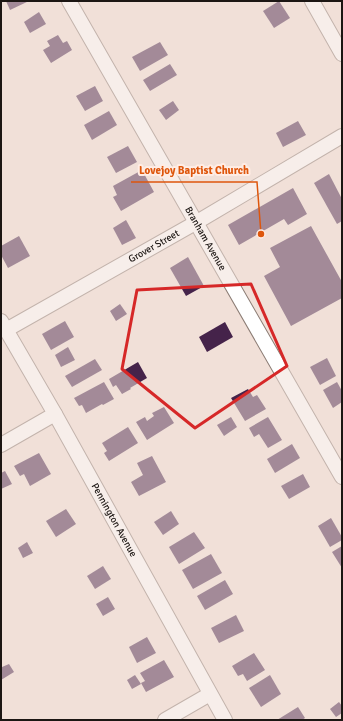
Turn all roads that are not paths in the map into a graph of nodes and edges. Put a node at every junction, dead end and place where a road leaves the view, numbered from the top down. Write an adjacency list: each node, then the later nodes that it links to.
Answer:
1 (69, 1): 5 (street, Branham Avenue)
2 (312, 1): 3 (street)
3 (342, 54)
4 (342, 136): 5 (street, Grover Street)
5 (197, 222): 6 (street, Grover Street); 9 (street, Branham Avenue)
6 (3, 325): 7 (street, Pennington Avenue)
7 (55, 414): 8 (street); 10 (street, Pennington Avenue)
8 (1, 445)
9 (342, 477)
10 (210, 694): 11 (street); 12 (street, Pennington Avenue)
11 (165, 720)
12 (225, 720)

